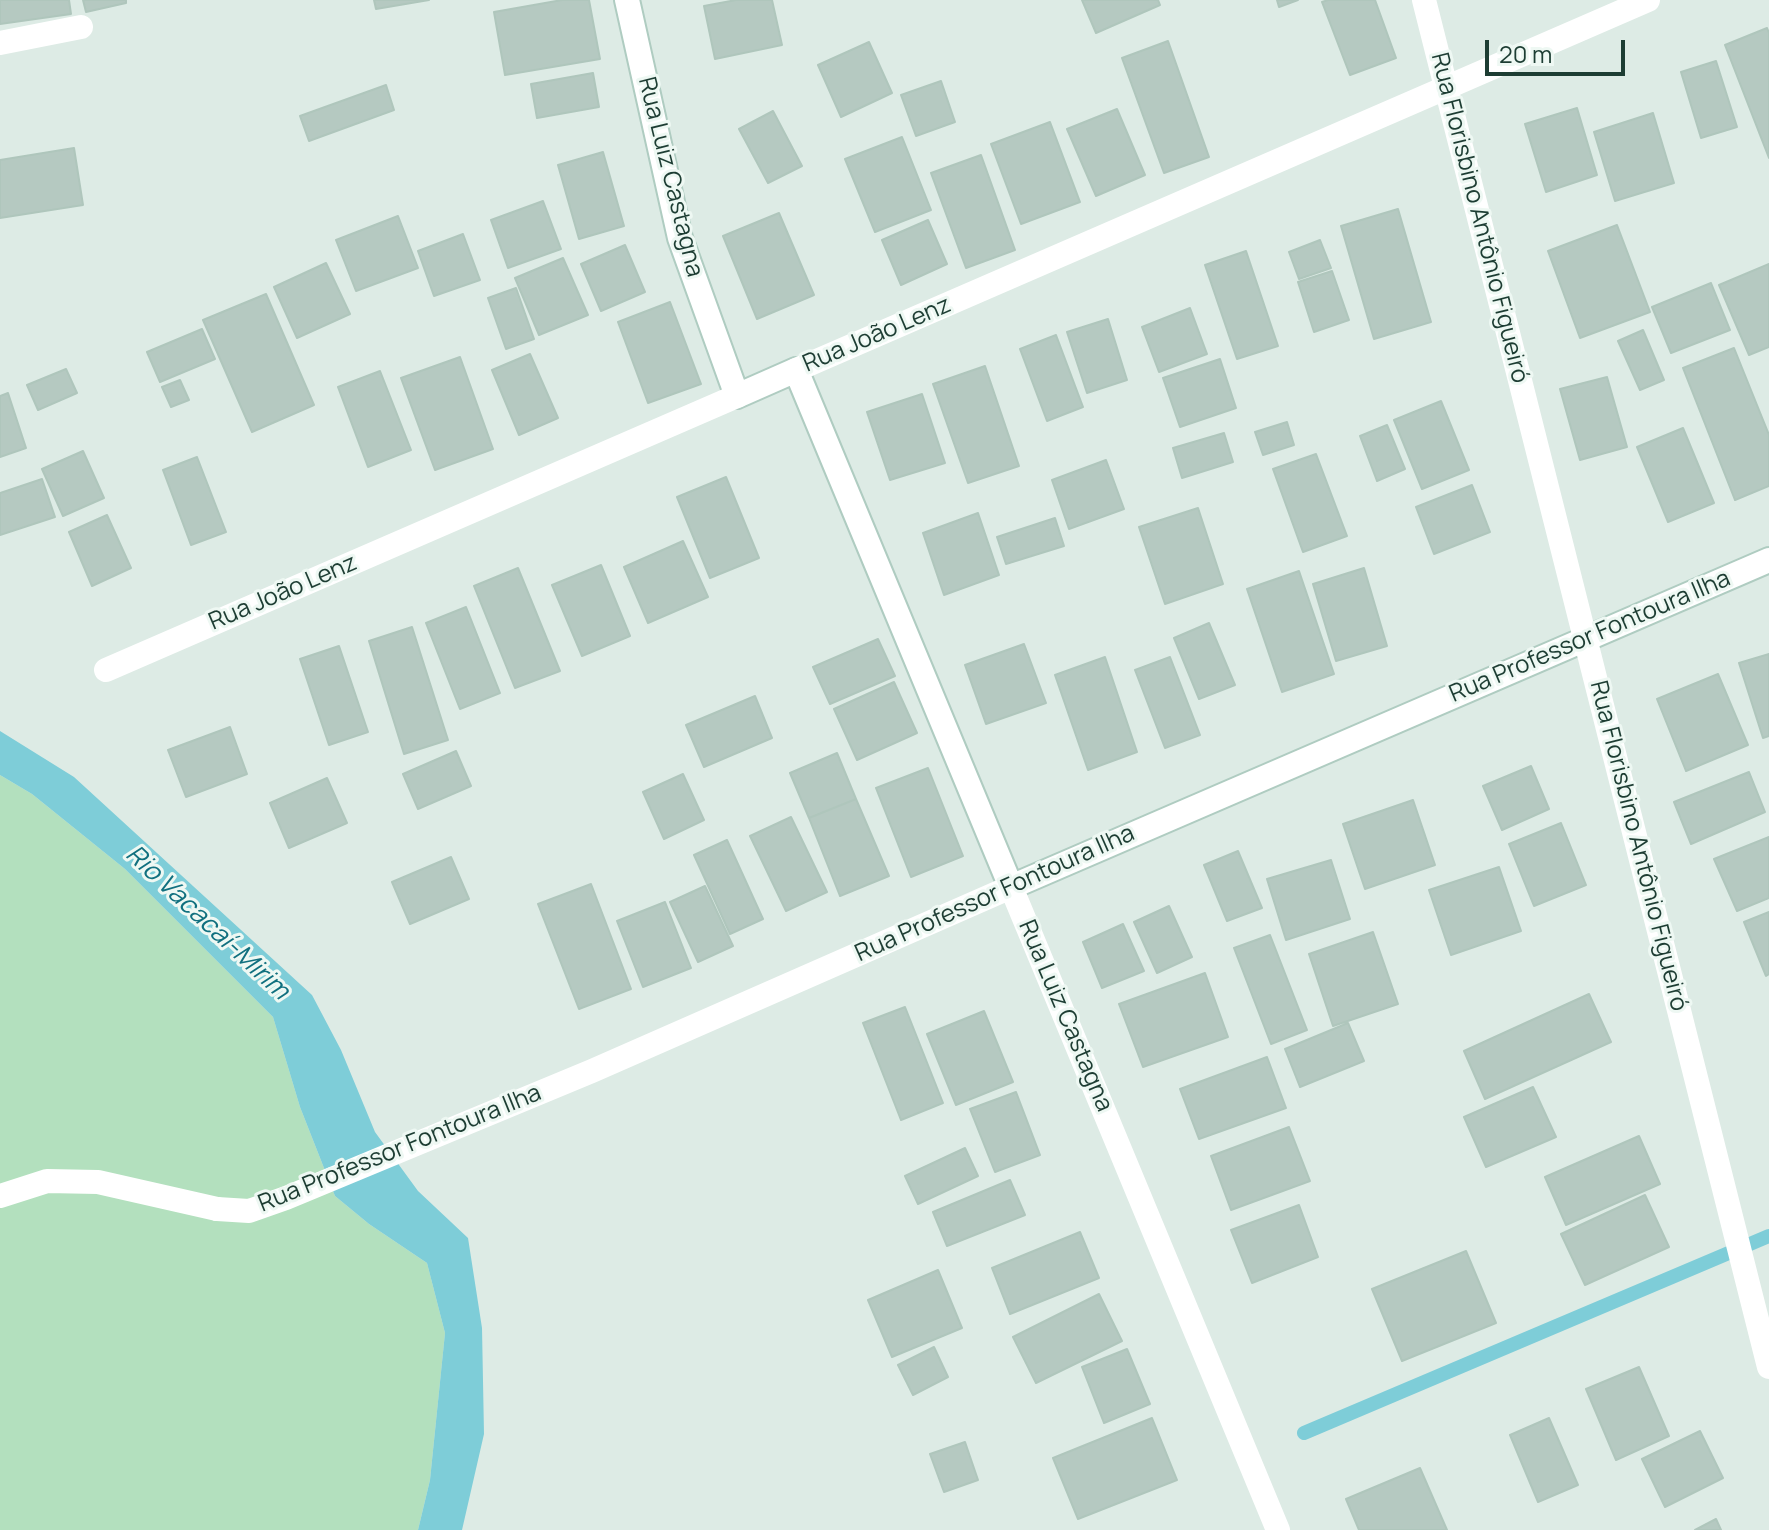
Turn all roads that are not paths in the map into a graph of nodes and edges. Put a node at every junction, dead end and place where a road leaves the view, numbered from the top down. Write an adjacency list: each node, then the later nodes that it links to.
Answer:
1 (627, 0): 8 (street, Rua Luiz Castagna)
2 (1424, 0): 6 (street, Rua Florisbino Antônio Figueiró)
3 (1648, 0): 6 (street, Rua João Lenz)
4 (81, 27): 5 (street)
5 (0, 43)
6 (1446, 88): 7 (street, Rua João Lenz); 10 (street, Rua Florisbino Antônio Figueiró)
7 (796, 370): 8 (street, Rua João Lenz); 12 (street, Rua Luiz Castagna)
8 (737, 396): 11 (street, Rua João Lenz)
9 (1769, 560): 10 (street, Rua Professor Fontoura Ilha)
10 (1586, 640): 12 (street, Rua Professor Fontoura Ilha); 14 (street, Rua Florisbino Antônio Figueiró)
11 (106, 670)
12 (1011, 887): 13 (street, Rua Professor Fontoura Ilha); 15 (street, Rua Luiz Castagna)
13 (0, 1196)
14 (1769, 1367)
15 (1278, 1530)

